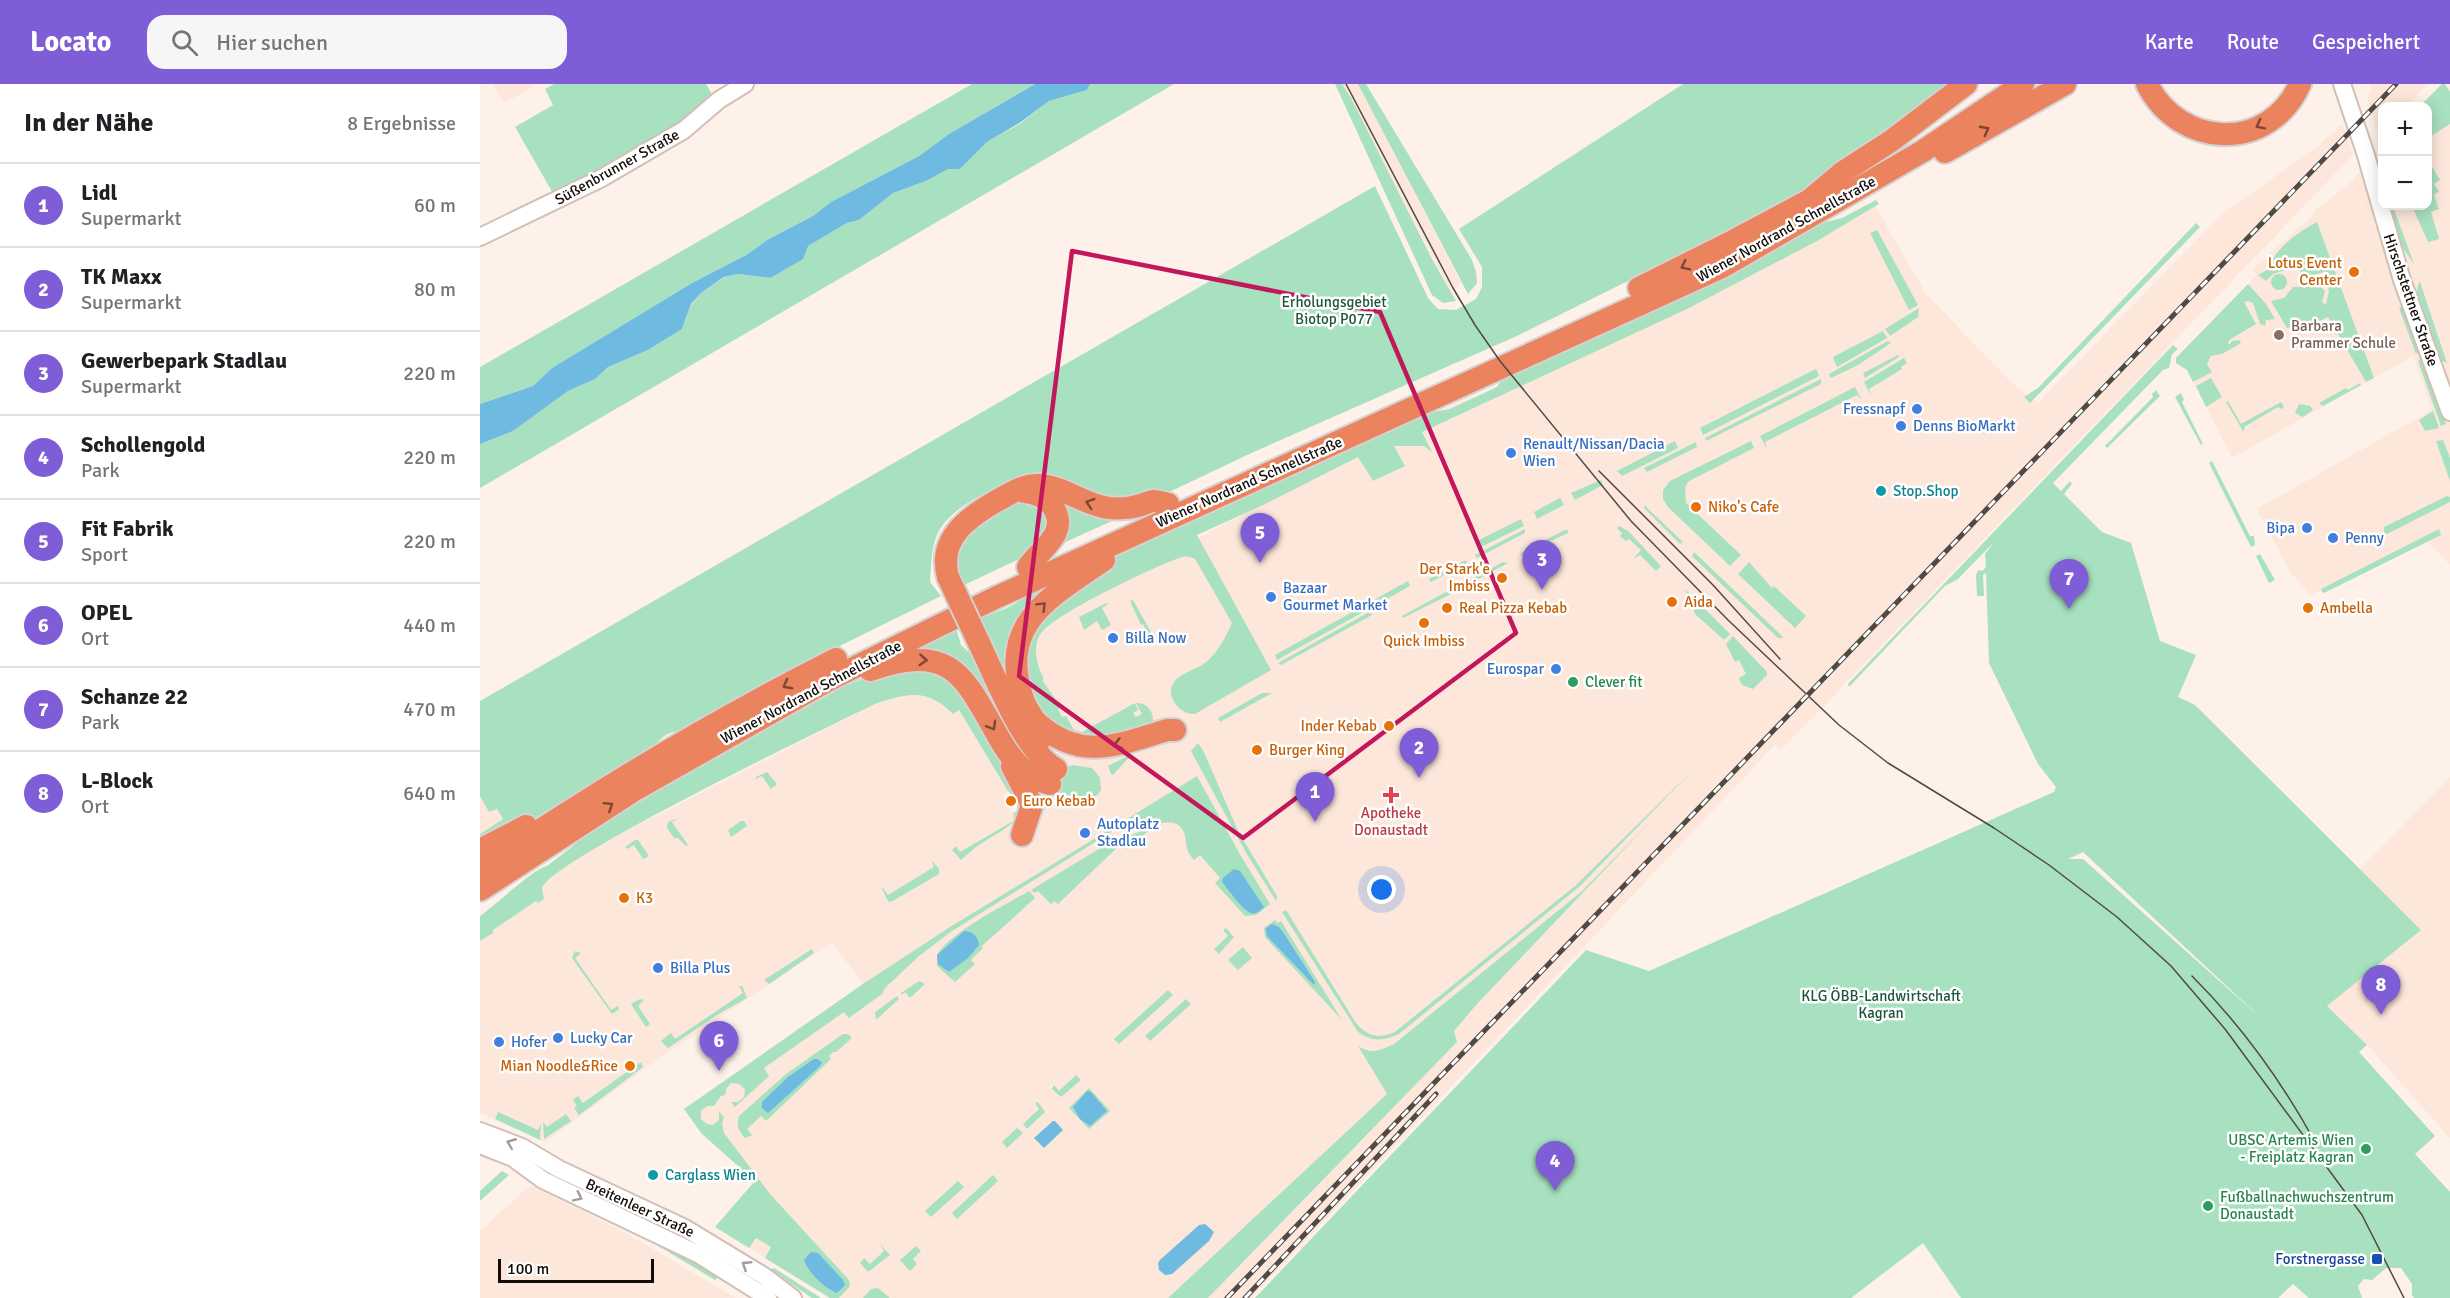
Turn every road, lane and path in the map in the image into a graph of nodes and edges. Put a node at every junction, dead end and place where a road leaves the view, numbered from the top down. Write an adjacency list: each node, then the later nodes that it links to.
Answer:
1 (746, 84): 11 (main road, Süßenbrunner Straße)
2 (1966, 84): 9 (highway)
3 (1997, 84): 9 (highway, Wiener Nordrand Schnellstraße)
4 (2023, 84): 10 (highway, Wiener Nordrand Schnellstraße)
5 (2066, 84): 10 (highway, one-way to 5)
6 (2147, 84): 7 (highway, one-way to 6)
7 (2300, 84)
8 (2342, 84): 12 (main road, Hirschstettner Straße)
9 (1811, 199): 14 (highway, Wiener Nordrand Schnellstraße, one-way to 14)
10 (1838, 202): 14 (highway, Wiener Nordrand Schnellstraße)
11 (480, 237)
12 (2450, 412)
13 (1014, 492): 14 (highway, one-way to 13); 15 (highway); 17 (highway, bridge)
14 (1167, 512): 15 (highway, Wiener Nordrand Schnellstraße); 16 (highway, Wiener Nordrand Schnellstraße); 17 (highway, one-way to 14)
15 (1028, 567): 21 (highway, Wiener Nordrand Schnellstraße, one-way to 21)
16 (827, 681): 19 (highway, one-way to 19); 23 (highway, Wiener Nordrand Schnellstraße, one-way to 16)
17 (1030, 726): 18 (highway, one-way to 17); 20 (highway); 20 (highway)
18 (1175, 730)
19 (1008, 753): 20 (highway); 22 (highway)
20 (1058, 771)
21 (584, 802): 24 (highway); 25 (highway, Wiener Nordrand Schnellstraße)
22 (1022, 835)
23 (559, 837): 26 (highway, Wiener Nordrand Schnellstraße); 27 (highway)
24 (480, 850)
25 (480, 870)
26 (480, 890)
27 (480, 908)
28 (480, 1131): 31 (main road, Breitenleer Straße, one-way to 28)
29 (480, 1145): 30 (main road, Breitenleer Straße, one-way to 30)
30 (768, 1298)
31 (793, 1298)

